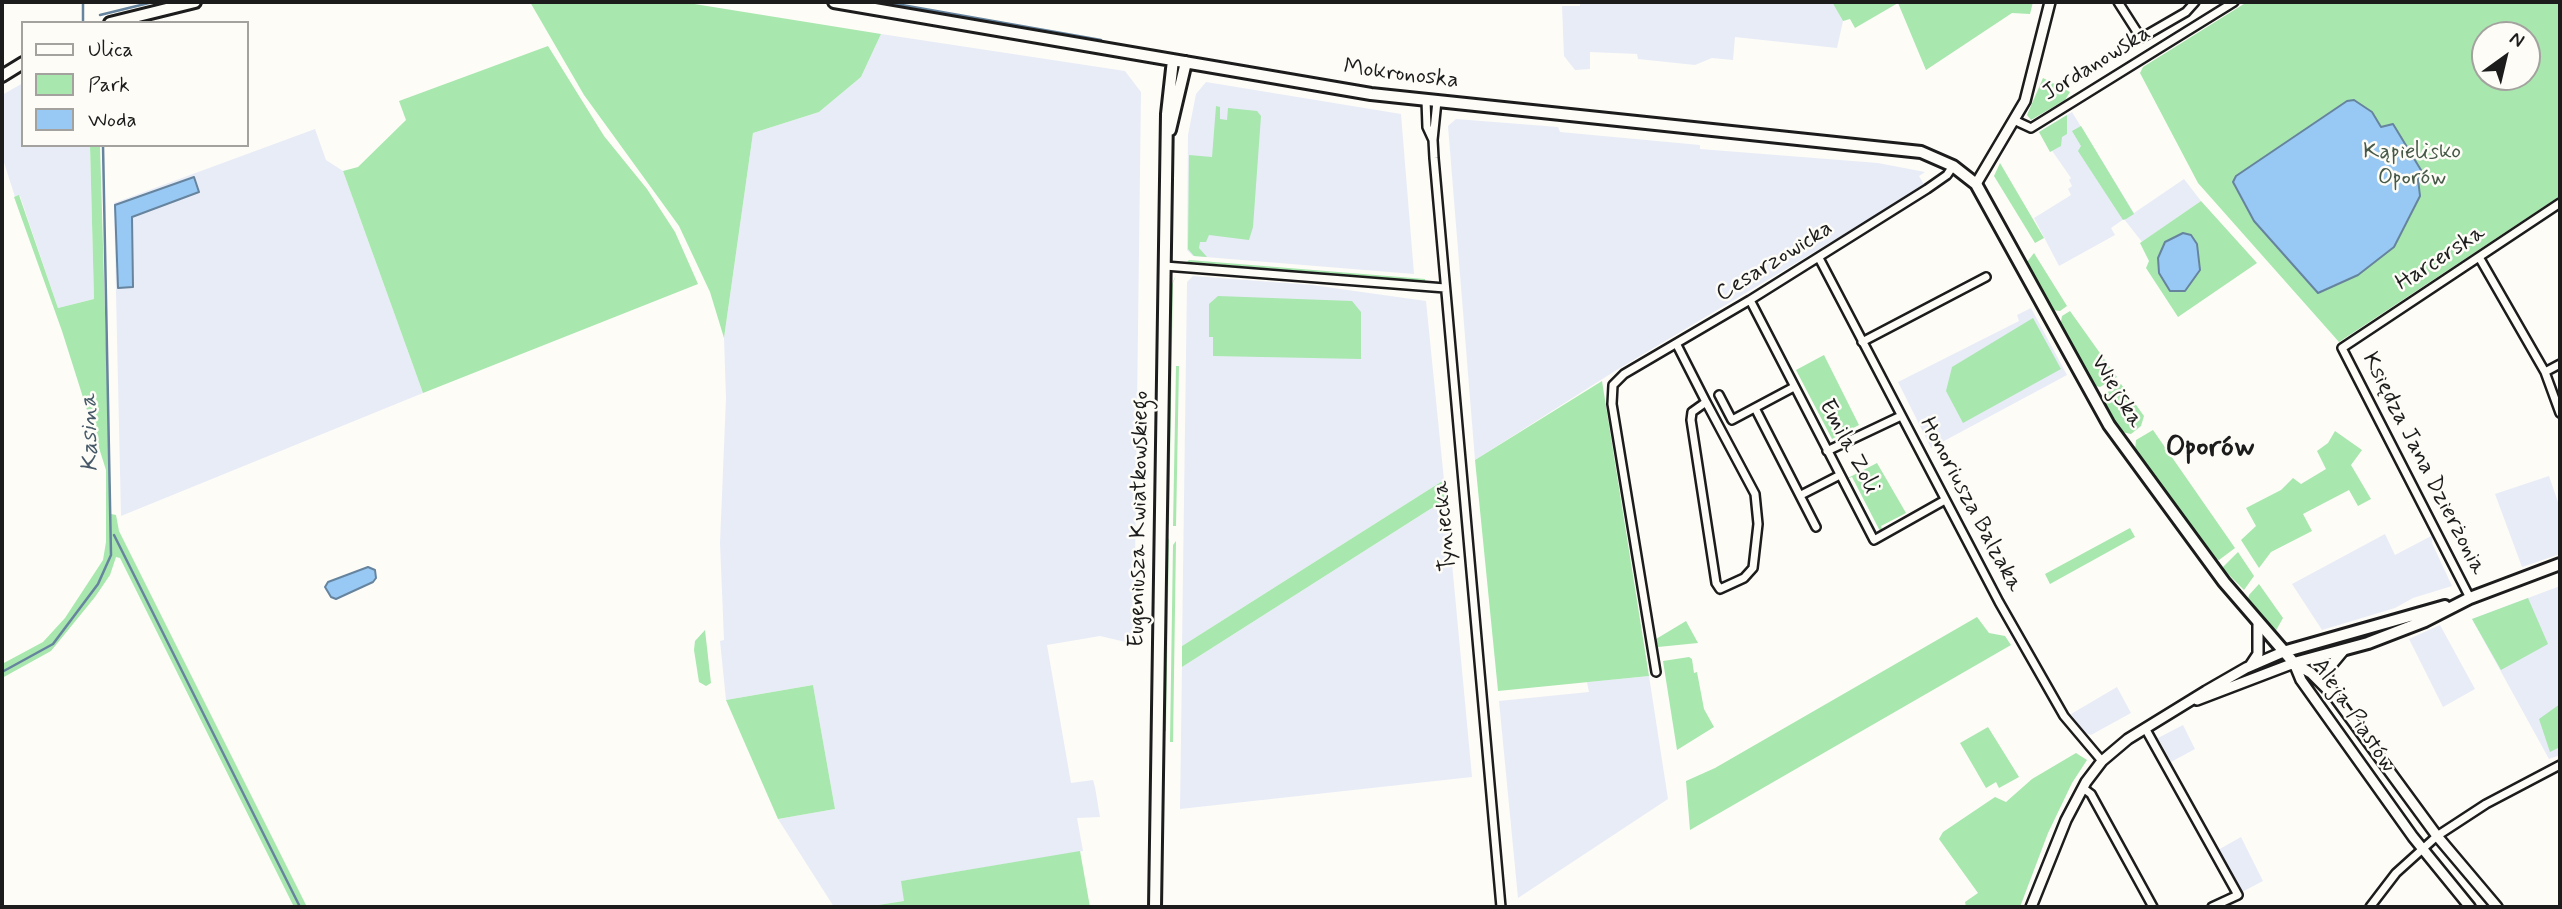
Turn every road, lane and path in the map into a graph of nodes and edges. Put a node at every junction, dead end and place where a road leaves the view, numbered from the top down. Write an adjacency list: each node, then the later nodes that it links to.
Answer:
1 (195, 2): 7 (main road)
2 (834, 2): 8 (main road, Mokronoska)
3 (2050, 2): 13 (street)
4 (2118, 2): 5 (street)
5 (2195, 2)
6 (2234, 2): 13 (street, Jordanowska)
7 (118, 21)
8 (1173, 60): 9 (main road, Mokronoska); 14 (main road, Eugeniusza Kwiatkowskiego)
9 (1186, 62): 12 (main road, Mokronoska); 14 (main road, Eugeniusza Kwiatkowskiego)
10 (21, 64): 11 (main road)
11 (2, 75)
12 (1432, 100): 15 (main road, Mokronoska); 22 (street, Tyniecka)
13 (2016, 121): 16 (street)
14 (1169, 132): 20 (main road, Eugeniusza Kwiatkowskiego)
15 (1957, 169): 16 (main road, Wiejska); 19 (street, Cesarzowicka)
16 (1976, 184): 42 (main road, Wiejska)
17 (2560, 203): 18 (street, Harcerska)
18 (2479, 257): 26 (street, Harcerska); 28 (street)
19 (1819, 258): 23 (street, Cesarzowicka); 24 (street, Honoriusza Balzaka)
20 (1165, 266): 22 (street); 56 (main road, Eugeniusza Kwiatkowskiego)
21 (1986, 277): 24 (street)
22 (1445, 288): 57 (street, Tyniecka)
23 (1750, 300): 25 (street, Cesarzowicka); 29 (street, Emila Zoli)
24 (1862, 342): 34 (street, Honoriusza Balzaka)
25 (1677, 345): 31 (street); 47 (street, Cesarzowicka)
26 (2342, 348): 41 (street, Księdza Jana Dzierżonia)
27 (2560, 364): 28 (street)
28 (2545, 372): 33 (street)
29 (1794, 387): 32 (street); 35 (street, Emila Zoli)
30 (1719, 395): 32 (street)
31 (1706, 402): 31 (street)
32 (1755, 408): 37 (street)
33 (2560, 413)
34 (1901, 416): 35 (street); 38 (street, Honoriusza Balzaka)
35 (1827, 451): 36 (street, Emila Zoli)
36 (1840, 475): 37 (street); 38 (street, Emila Zoli)
37 (1801, 495): 39 (street)
38 (1945, 500): 51 (street, Honoriusza Balzaka)
39 (1816, 527)
40 (2560, 565): 41 (main road)
41 (2465, 600): 43 (main road); 44 (main road)
42 (2258, 625): 44 (main road, Wiejska); 46 (street)
43 (2348, 648): 45 (main road); 48 (street)
44 (2283, 652): 45 (main road, Wiejska); 46 (street)
45 (2294, 663): 48 (street, Aleja Piastów); 49 (street); 55 (street, Aleja Piastów)
46 (2250, 666): 49 (street)
47 (1656, 672)
48 (2334, 698): 54 (street, Aleja Piastów)
49 (2195, 700): 50 (street)
50 (2145, 728): 51 (street); 60 (street)
51 (2102, 761): 53 (street)
52 (2560, 765): 54 (street)
53 (2082, 788): 58 (street); 59 (street)
54 (2437, 836): 55 (street); 63 (street, Aleja Piastów)
55 (2422, 848): 61 (street); 62 (street, Aleja Piastów)
56 (1155, 907)
57 (1501, 907)
58 (2031, 907)
59 (2153, 907)
60 (2212, 907)
61 (2370, 907)
62 (2470, 907)
63 (2497, 907)

